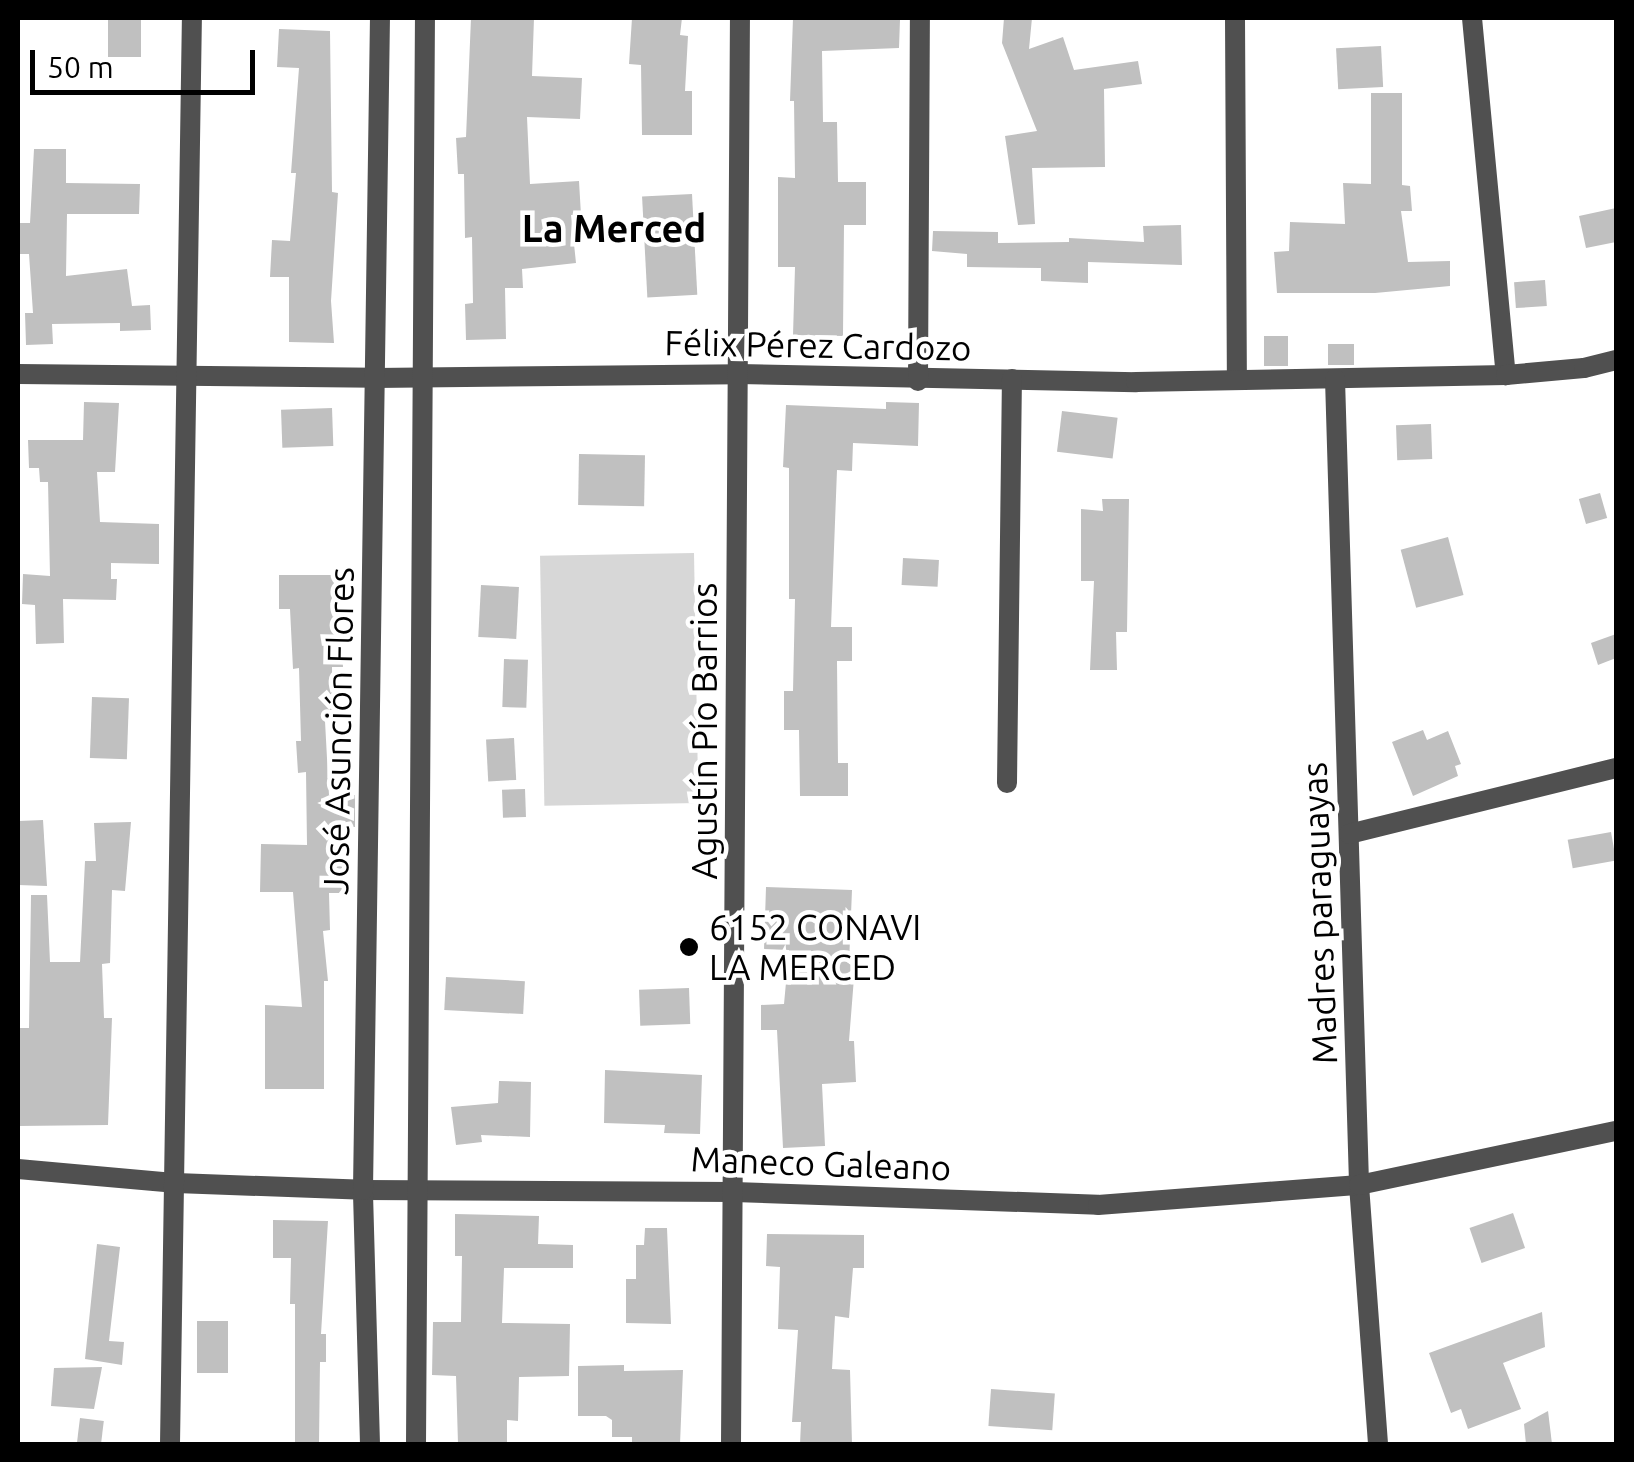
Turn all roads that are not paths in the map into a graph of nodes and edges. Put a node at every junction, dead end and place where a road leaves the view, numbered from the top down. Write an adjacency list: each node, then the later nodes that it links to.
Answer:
1 (192, 18): 10 (street)
2 (380, 18): 14 (street, José Asunción Flores)
3 (425, 18): 15 (street)
4 (740, 18): 11 (street, Agustín Pío Barrios)
5 (920, 18): 18 (street)
6 (1235, 18): 13 (street)
7 (1472, 18): 12 (street)
8 (1616, 360): 12 (street, Félix Pérez Cardozo)
9 (18, 374): 10 (street, Félix Pérez Cardozo)
10 (190, 374): 14 (street, Félix Pérez Cardozo); 24 (street)
11 (739, 374): 15 (street, Félix Pérez Cardozo); 18 (street, Félix Pérez Cardozo); 28 (street, Agustín Pío Barrios)
12 (1506, 375): 17 (street, Félix Pérez Cardozo)
13 (1237, 377): 16 (street, Félix Pérez Cardozo); 17 (street, Félix Pérez Cardozo)
14 (376, 378): 15 (street, Félix Pérez Cardozo); 26 (street, José Asunción Flores)
15 (422, 378): 27 (street)
16 (1012, 379): 18 (street, Félix Pérez Cardozo); 20 (street)
17 (1335, 379): 21 (street, Madres paraguayas)
18 (918, 381)
19 (1616, 768): 21 (street)
20 (1007, 783)
21 (1349, 834): 25 (street, Madres paraguayas)
22 (1616, 1131): 25 (street, Maneco Galeano)
23 (18, 1169): 24 (street, Maneco Galeano)
24 (176, 1183): 26 (street, Maneco Galeano); 29 (street)
25 (1359, 1185): 28 (street, Maneco Galeano); 33 (street, Madres paraguayas)
26 (363, 1190): 27 (street, Maneco Galeano); 30 (street, José Asunción Flores)
27 (416, 1190): 28 (street, Maneco Galeano); 31 (street)
28 (734, 1192): 32 (street, Agustín Pío Barrios)
29 (170, 1444)
30 (370, 1444)
31 (416, 1444)
32 (731, 1444)
33 (1378, 1444)

